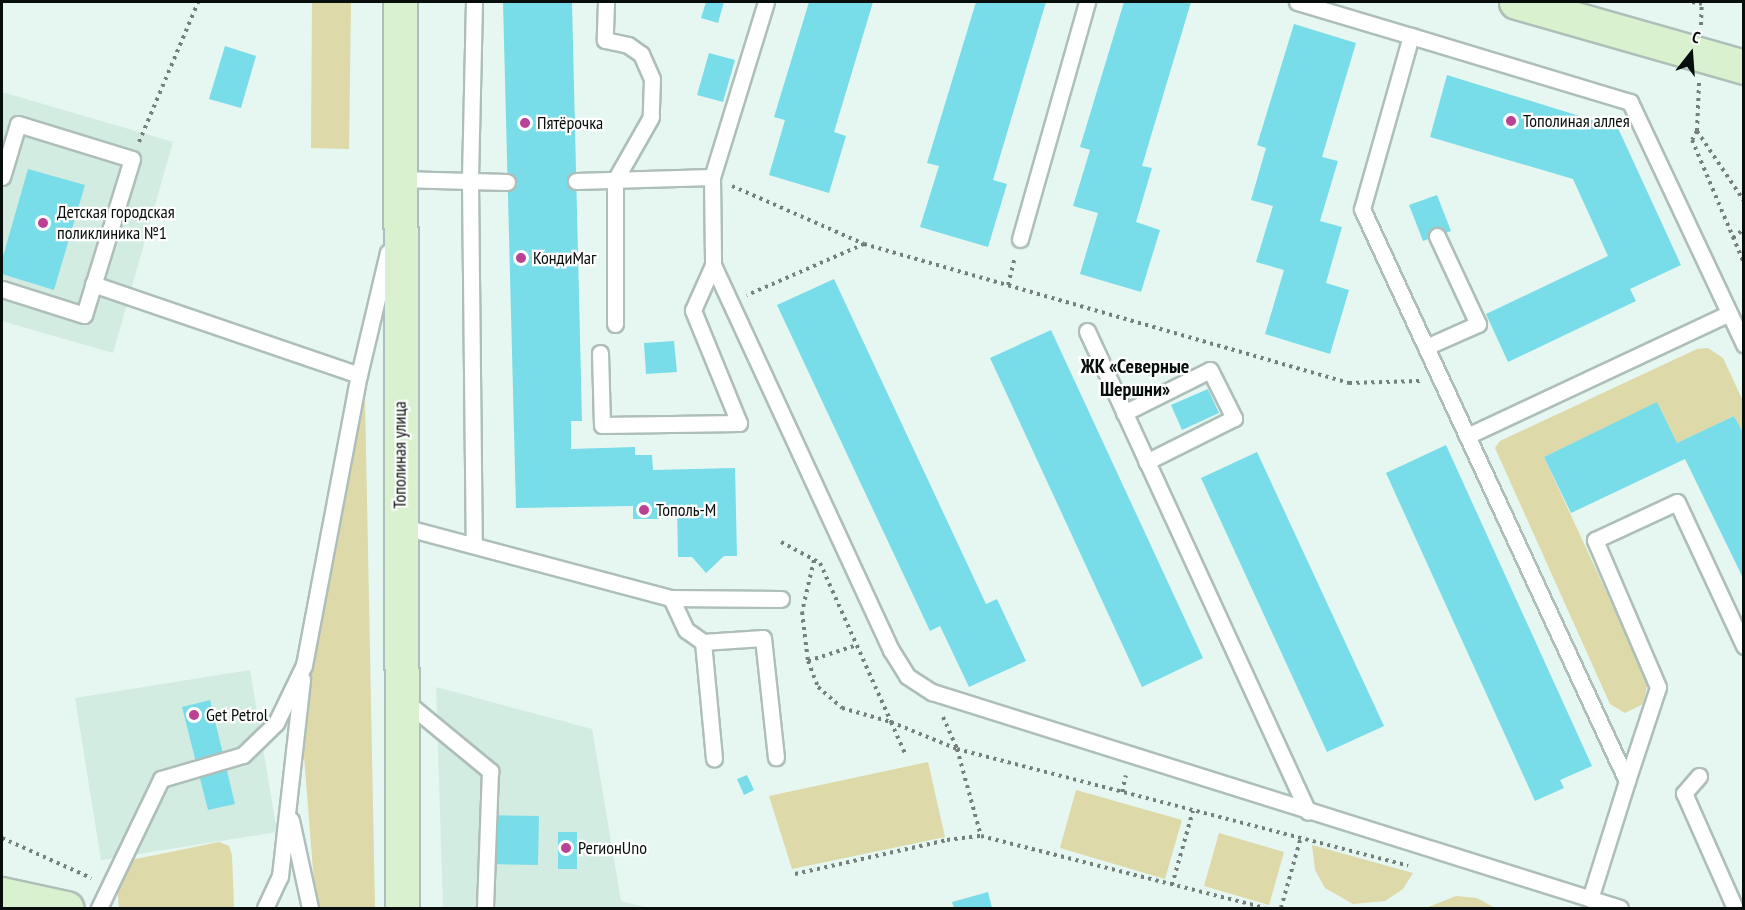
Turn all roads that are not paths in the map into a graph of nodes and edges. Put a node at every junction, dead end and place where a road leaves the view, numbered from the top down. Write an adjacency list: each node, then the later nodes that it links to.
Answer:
1 (400, 2): 12 (main road, Тополиная улица)
2 (474, 2): 14 (lane)
3 (606, 2): 13 (lane)
4 (766, 2): 11 (lane)
5 (1087, 2): 19 (lane)
6 (1297, 2): 8 (lane)
7 (1516, 2): 9 (main road)
8 (1411, 36): 23 (lane); 27 (lane)
9 (1743, 67)
10 (2, 177): 21 (lane)
11 (712, 177): 13 (lane); 20 (lane)
12 (399, 179): 14 (lane); 17 (main road, Тополиная улица)
13 (615, 180): 15 (lane); 24 (lane)
14 (470, 181): 16 (lane); 34 (lane)
15 (576, 181)
16 (507, 182)
17 (398, 211): 29 (lane); 33 (main road, Тополиная улица)
18 (1437, 236): 27 (lane)
19 (1020, 239)
20 (713, 266): 28 (lane); 46 (lane)
21 (93, 284): 22 (lane); 29 (lane)
22 (2, 289)
23 (1729, 313): 26 (lane); 31 (lane)
24 (615, 324)
25 (1087, 332): 30 (lane)
26 (1743, 344)
27 (1426, 347): 31 (lane)
28 (600, 353)
29 (359, 375): 39 (lane)
30 (1124, 413): 32 (lane); 32 (lane)
31 (1467, 436): 44 (lane)
32 (1146, 462): 46 (lane)
33 (400, 526): 34 (lane); 40 (main road, Тополиная улица)
34 (474, 544): 35 (lane)
35 (671, 598): 36 (lane); 37 (lane)
36 (781, 599)
37 (703, 642): 41 (lane); 42 (lane)
38 (1743, 646): 44 (lane)
39 (304, 665): 45 (lane); 50 (lane)
40 (401, 698): 53 (main road, Тополиная улица); 54 (lane)
41 (776, 756)
42 (714, 758)
43 (1699, 776): 56 (lane)
44 (1626, 781): 48 (lane)
45 (289, 811): 51 (lane); 52 (lane)
46 (1308, 812): 48 (lane)
47 (2, 894): 49 (main road)
48 (1590, 899): 55 (lane)
49 (66, 909)
50 (99, 909)
51 (265, 909)
52 (310, 909)
53 (402, 909)
54 (485, 909)
55 (1620, 909)
56 (1735, 909)

